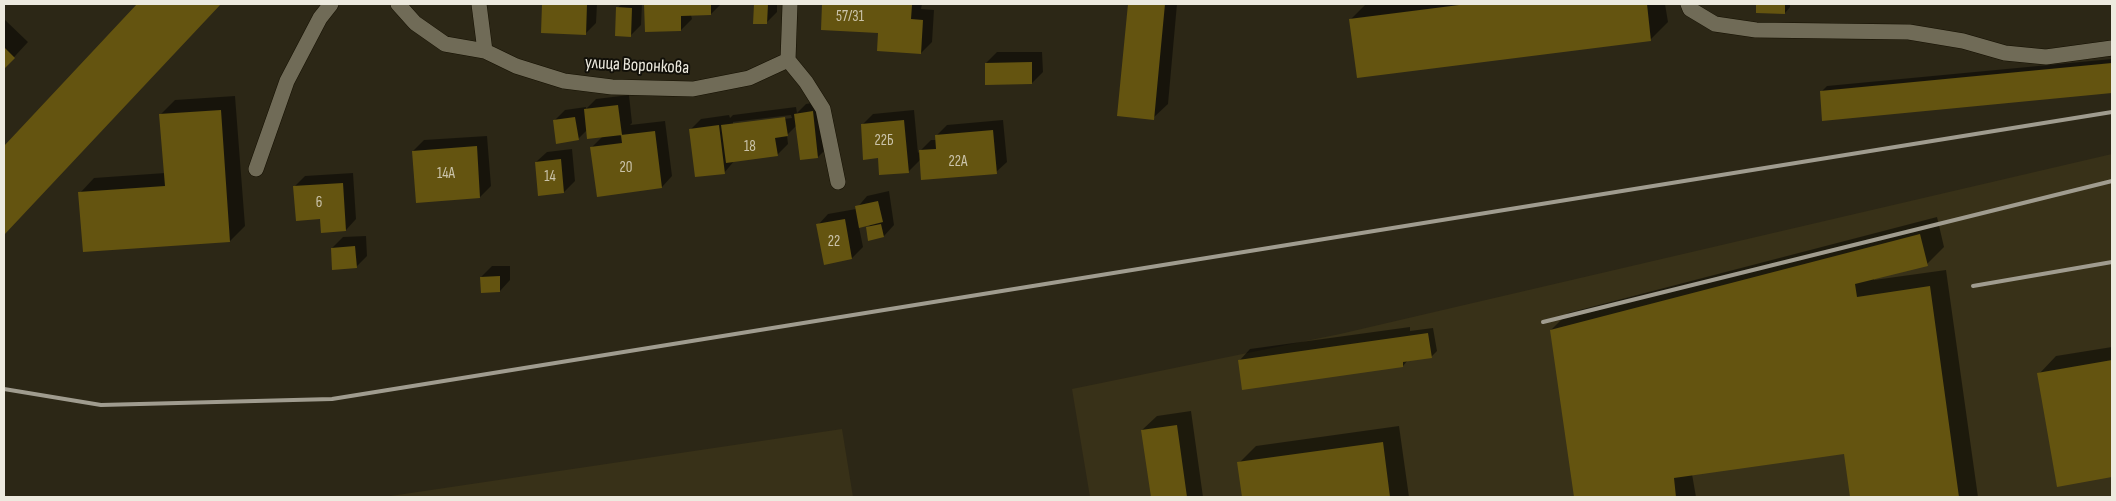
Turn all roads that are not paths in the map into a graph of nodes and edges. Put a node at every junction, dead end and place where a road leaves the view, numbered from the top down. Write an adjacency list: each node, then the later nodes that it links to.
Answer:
1 (331, 4): 9 (street)
2 (398, 4): 7 (street, улица Воронкова)
3 (480, 4): 7 (street)
4 (790, 4): 8 (street)
5 (1688, 4): 6 (street)
6 (2112, 48)
7 (485, 51): 8 (street, улица Воронкова)
8 (788, 60): 10 (street)
9 (256, 169)
10 (838, 182)

